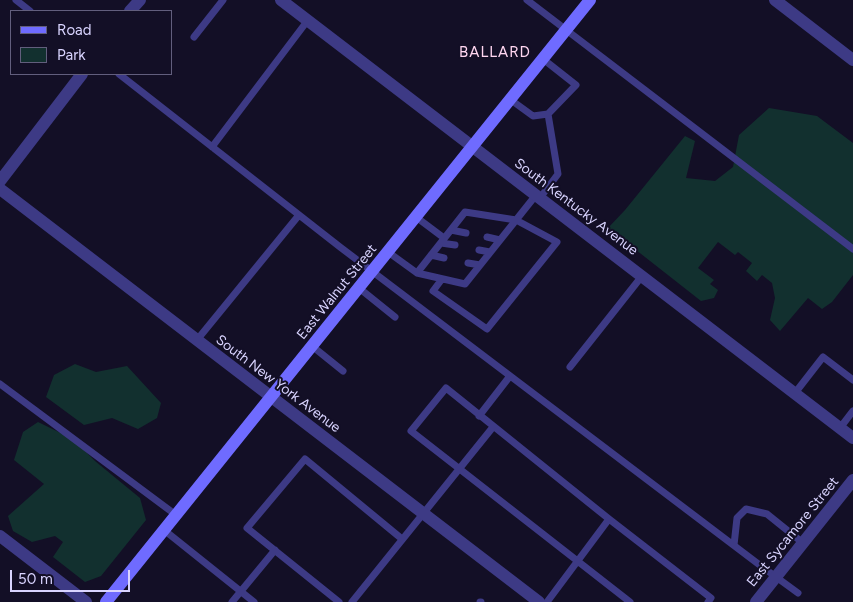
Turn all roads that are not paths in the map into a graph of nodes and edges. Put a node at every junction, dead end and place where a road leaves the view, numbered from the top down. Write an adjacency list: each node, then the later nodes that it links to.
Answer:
1 (16, 0): 8 (lane)
2 (140, 0): 9 (street)
3 (223, 0): 12 (lane)
4 (281, 0): 10 (street, South Kentucky Avenue)
5 (527, 0): 11 (lane)
6 (590, 0): 11 (main road, East Walnut Street)
7 (775, 0): 14 (street)
8 (29, 10)
9 (131, 10)
10 (308, 20): 19 (lane); 20 (street, South Kentucky Avenue)
11 (566, 31): 13 (main road, East Walnut Street); 33 (lane)
12 (194, 37)
13 (543, 59): 17 (main road, East Walnut Street); 18 (lane)
14 (853, 60)
15 (81, 75): 21 (street)
16 (120, 75): 19 (lane)
17 (511, 100): 18 (lane); 20 (main road, East Walnut Street)
18 (548, 114): 23 (lane)
19 (212, 147): 24 (lane)
20 (473, 147): 23 (street, South Kentucky Avenue); 25 (main road, East Walnut Street)
21 (0, 182)
22 (0, 189): 47 (street, South New York Avenue)
23 (538, 197): 26 (lane); 43 (street, South Kentucky Avenue)
24 (299, 215): 41 (lane); 47 (lane)
25 (416, 217): 30 (lane); 35 (main road, East Walnut Street)
26 (516, 220): 27 (lane); 31 (lane); 44 (lane)
27 (451, 230): 28 (lane); 30 (lane)
28 (466, 233)
29 (487, 238): 31 (lane)
30 (443, 240): 32 (lane); 37 (lane)
31 (500, 240): 36 (lane)
32 (455, 245)
33 (853, 249)
34 (479, 250): 36 (lane)
35 (388, 252): 41 (main road, East Walnut Street); 42 (lane)
36 (490, 252): 40 (lane)
37 (431, 256): 38 (lane); 42 (lane)
38 (444, 258)
39 (468, 263): 40 (lane)
40 (480, 265): 44 (lane)
41 (372, 272): 45 (main road, East Walnut Street); 51 (lane)
42 (417, 272): 44 (lane)
43 (642, 276): 49 (lane); 54 (street, South Kentucky Avenue)
44 (442, 279)
45 (359, 288): 46 (lane); 48 (main road, East Walnut Street)
46 (395, 317)
47 (196, 340): 55 (street, South New York Avenue)
48 (312, 346): 50 (lane); 55 (main road, East Walnut Street)
49 (570, 367)
50 (343, 371)
51 (510, 376): 57 (lane); 70 (lane)
52 (853, 380): 54 (lane)
53 (0, 384): 64 (lane)
54 (795, 394): 59 (street, South Kentucky Avenue)
55 (271, 397): 63 (street, South New York Avenue); 64 (main road, East Walnut Street)
56 (853, 411): 59 (lane)
57 (479, 416): 58 (lane); 61 (lane)
58 (493, 427): 61 (lane); 65 (lane)
59 (840, 428): 60 (street, South Kentucky Avenue)
60 (853, 438)
61 (459, 468): 63 (lane); 72 (lane)
62 (853, 480): 69 (street, East Sycamore Street)
63 (424, 512): 68 (lane); 82 (street, South New York Avenue)
64 (176, 515): 66 (main road, East Walnut Street)
65 (609, 519): 72 (lane); 85 (lane)
66 (164, 530): 74 (lane); 77 (main road, East Walnut Street)
67 (0, 536): 76 (street)
68 (402, 539): 71 (lane); 81 (lane)
69 (803, 543): 70 (lane); 73 (street, East Sycamore Street)
70 (734, 545): 73 (lane)
71 (275, 550): 74 (lane); 80 (lane)
72 (578, 561): 83 (lane); 84 (lane)
73 (776, 577): 75 (lane); 86 (street, East Sycamore Street)
74 (241, 591): 78 (lane); 79 (lane)
75 (798, 593)
76 (86, 602)
77 (106, 602)
78 (232, 602)
79 (254, 602)
80 (339, 602)
81 (352, 602)
82 (539, 602)
83 (547, 602)
84 (630, 602)
85 (708, 602)
86 (756, 602)

